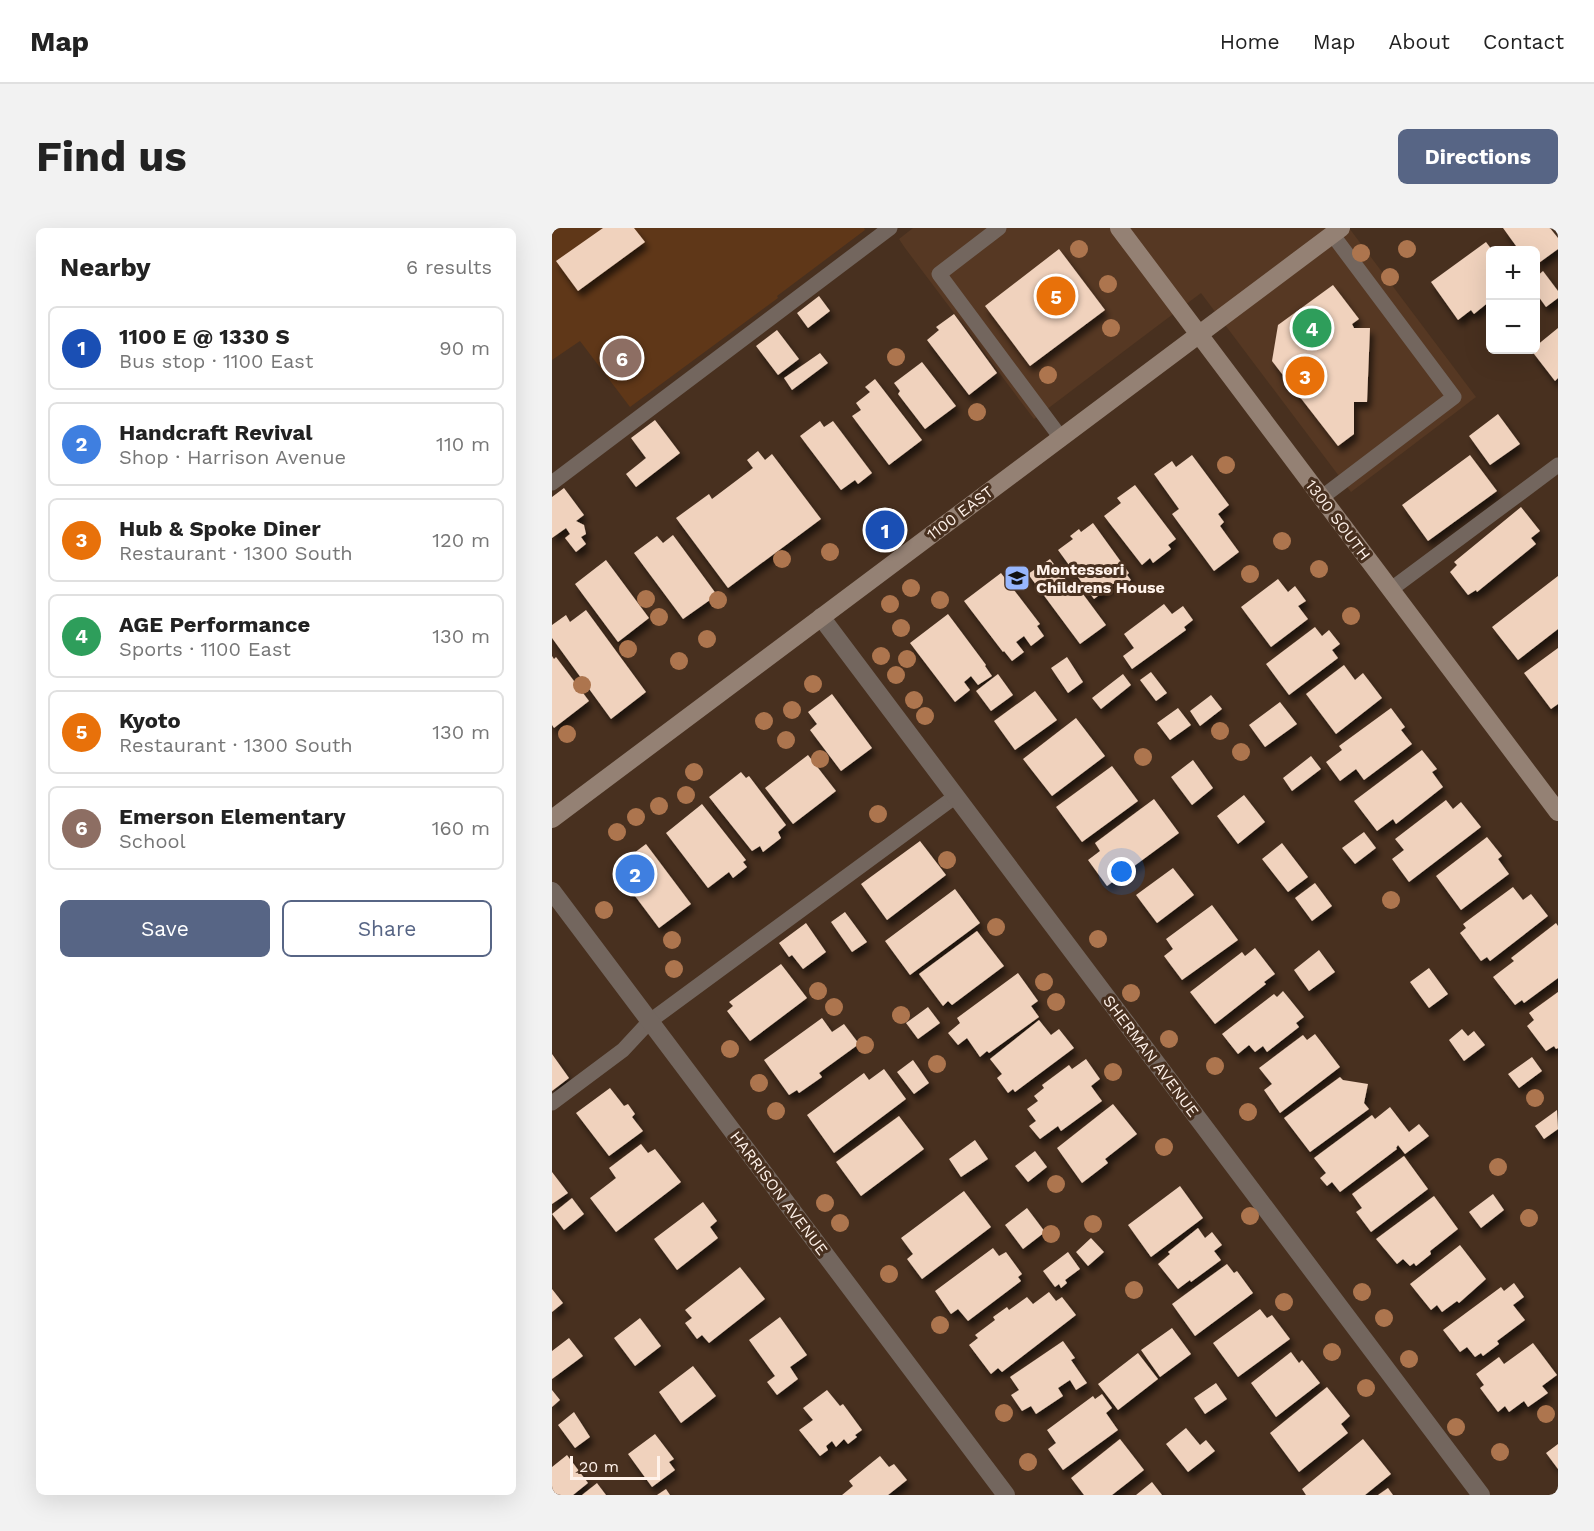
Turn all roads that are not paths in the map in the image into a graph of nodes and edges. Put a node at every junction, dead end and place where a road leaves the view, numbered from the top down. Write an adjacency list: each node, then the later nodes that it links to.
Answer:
1 (890, 228): 8 (lane)
2 (999, 228): 6 (lane)
3 (1119, 228): 5 (street, 1300 SOUTH)
4 (1336, 231): 5 (street, 1100 EAST); 9 (lane)
5 (1198, 334): 6 (street, 1100 EAST); 9 (street, 1300 SOUTH)
6 (1060, 438): 11 (street, 1100 EAST)
7 (1558, 465): 10 (lane)
8 (552, 483)
9 (1321, 498): 10 (street, 1300 SOUTH)
10 (1390, 590): 13 (street, 1300 SOUTH)
11 (822, 617): 12 (street, SHERMAN AVENUE); 14 (street, 1100 EAST)
12 (956, 796): 16 (lane); 19 (street, SHERMAN AVENUE)
13 (1558, 812)
14 (552, 819)
15 (552, 891): 16 (street, HARRISON AVENUE)
16 (650, 1021): 17 (lane); 18 (street, HARRISON AVENUE)
17 (552, 1103)
18 (1006, 1495)
19 (1481, 1495)

